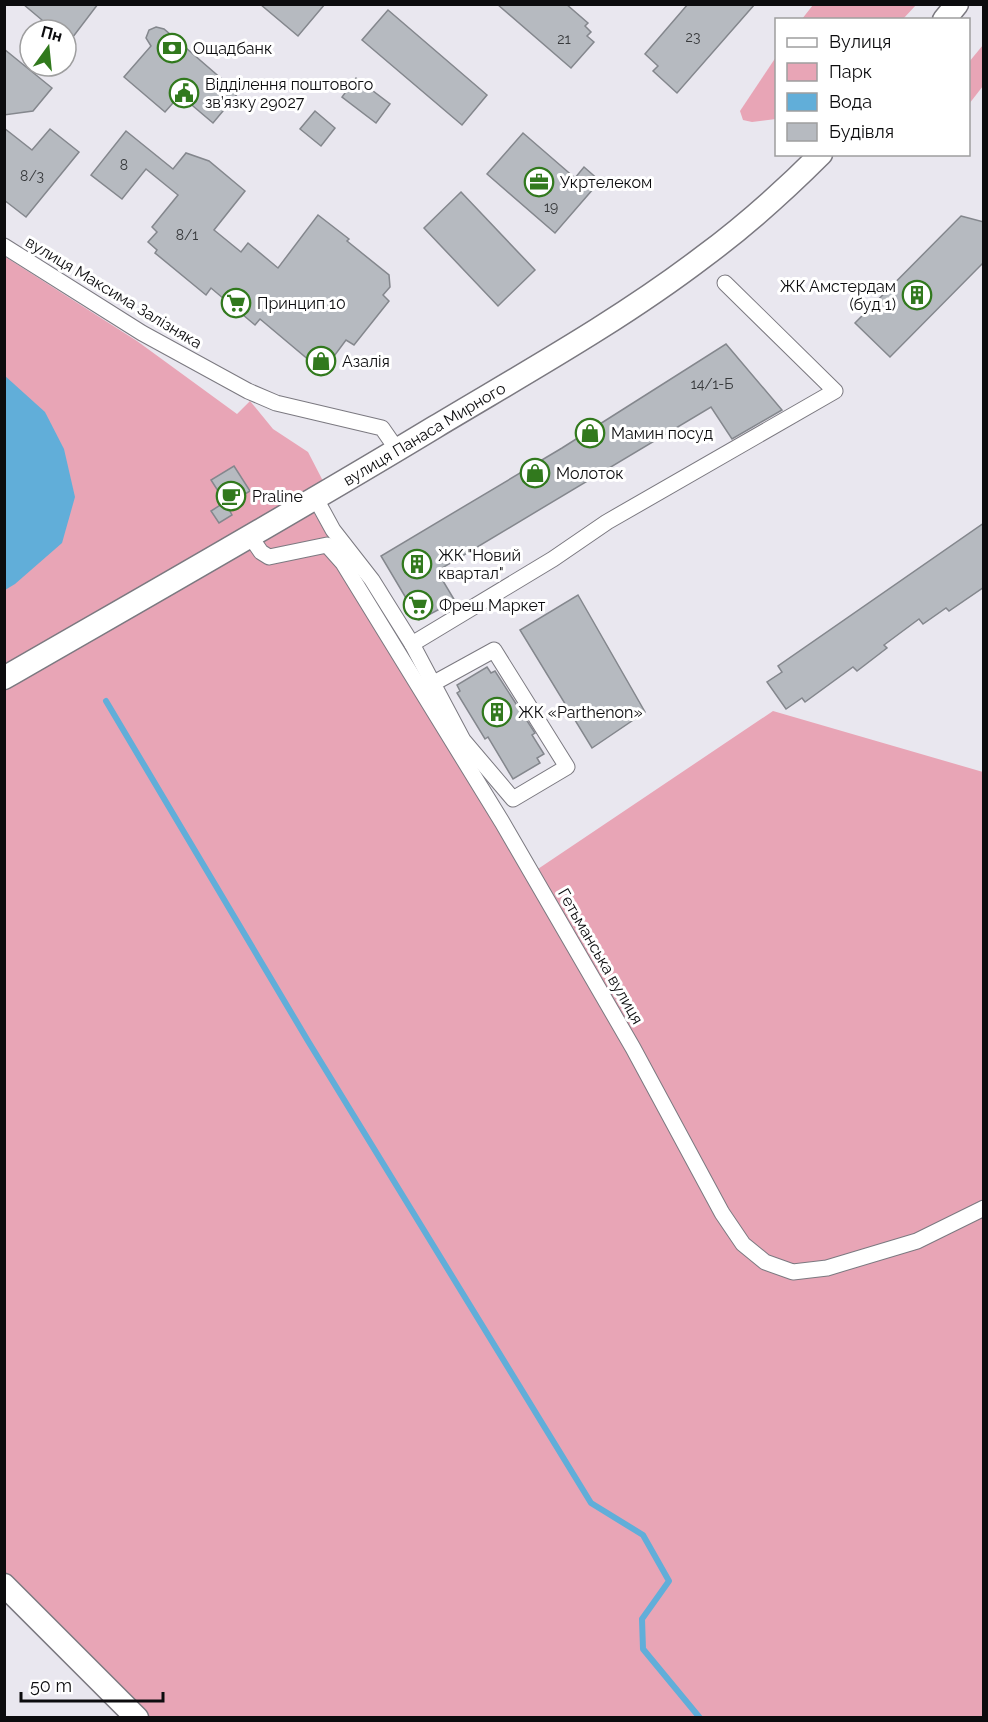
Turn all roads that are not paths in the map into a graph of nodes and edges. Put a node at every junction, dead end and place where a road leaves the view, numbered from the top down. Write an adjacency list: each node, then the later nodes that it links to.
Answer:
1 (957, 4): 2 (main road)
2 (946, 18)
3 (819, 156): 6 (main road, вулиця Панаса Мирного)
4 (4, 246): 6 (street, вулиця Максима Залізняка)
5 (725, 283): 9 (street)
6 (398, 451): 7 (main road, вулиця Панаса Мирного)
7 (316, 499): 8 (main road, вулиця Панаса Мирного); 9 (street)
8 (250, 536): 10 (main road, вулиця Панаса Мирного); 12 (street, Гетьманська вулиця)
9 (412, 644): 11 (street)
10 (4, 678)
11 (434, 683): 11 (street)
12 (984, 1208)
13 (4, 1585): 14 (main road)
14 (137, 1718)

